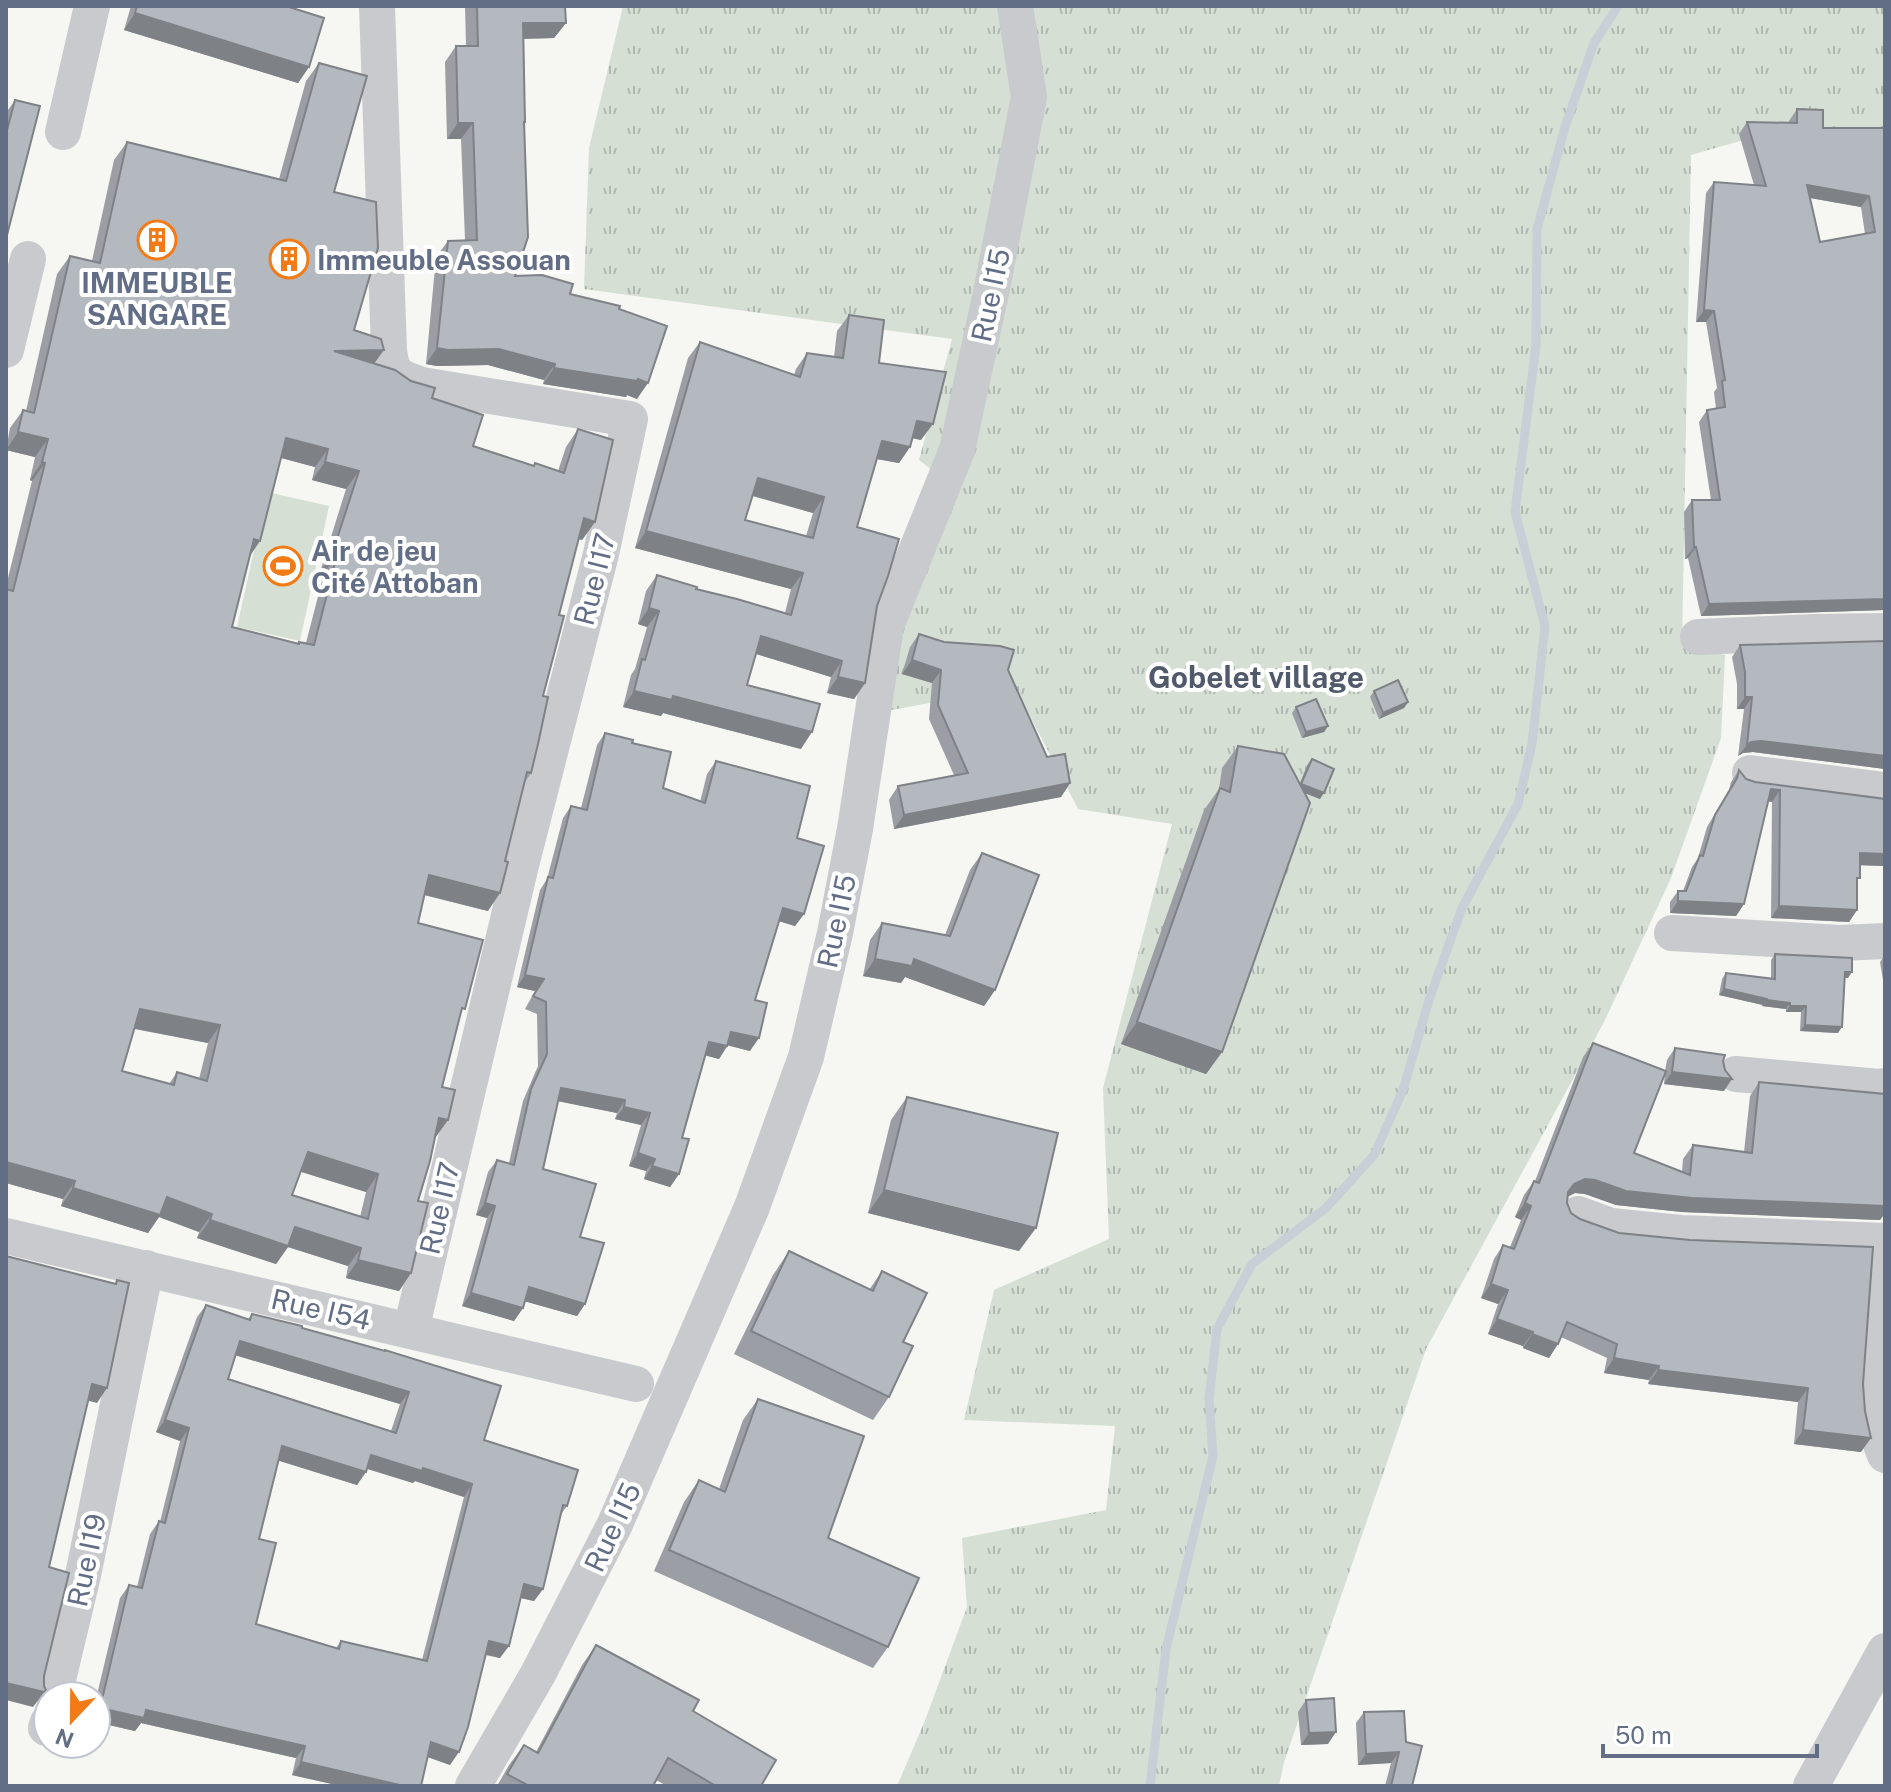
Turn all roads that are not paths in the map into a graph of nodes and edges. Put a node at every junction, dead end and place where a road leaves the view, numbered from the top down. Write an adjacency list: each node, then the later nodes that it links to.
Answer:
1 (92, 6): 4 (street)
2 (377, 6): 20 (street, Rue I17)
3 (1015, 6): 26 (street, Rue I15)
4 (63, 132)
5 (28, 259): 6 (street)
6 (6, 350)
7 (1885, 631): 8 (street)
8 (1698, 637)
9 (1750, 773): 10 (street)
10 (1885, 790)
11 (1672, 933): 12 (street)
12 (1885, 941)
13 (1736, 1074): 14 (street)
14 (1885, 1086)
15 (1578, 1214): 17 (street)
16 (6, 1236): 19 (street, Rue I54)
17 (1885, 1241)
18 (1885, 1256): 22 (street)
19 (146, 1268): 20 (street, Rue I54); 25 (street, Rue I19)
20 (411, 1330): 21 (street, Rue I54)
21 (636, 1384)
22 (1880, 1400): 23 (street)
23 (1885, 1455)
24 (1885, 1651): 27 (street)
25 (58, 1680)
26 (473, 1786)
27 (1811, 1786)

